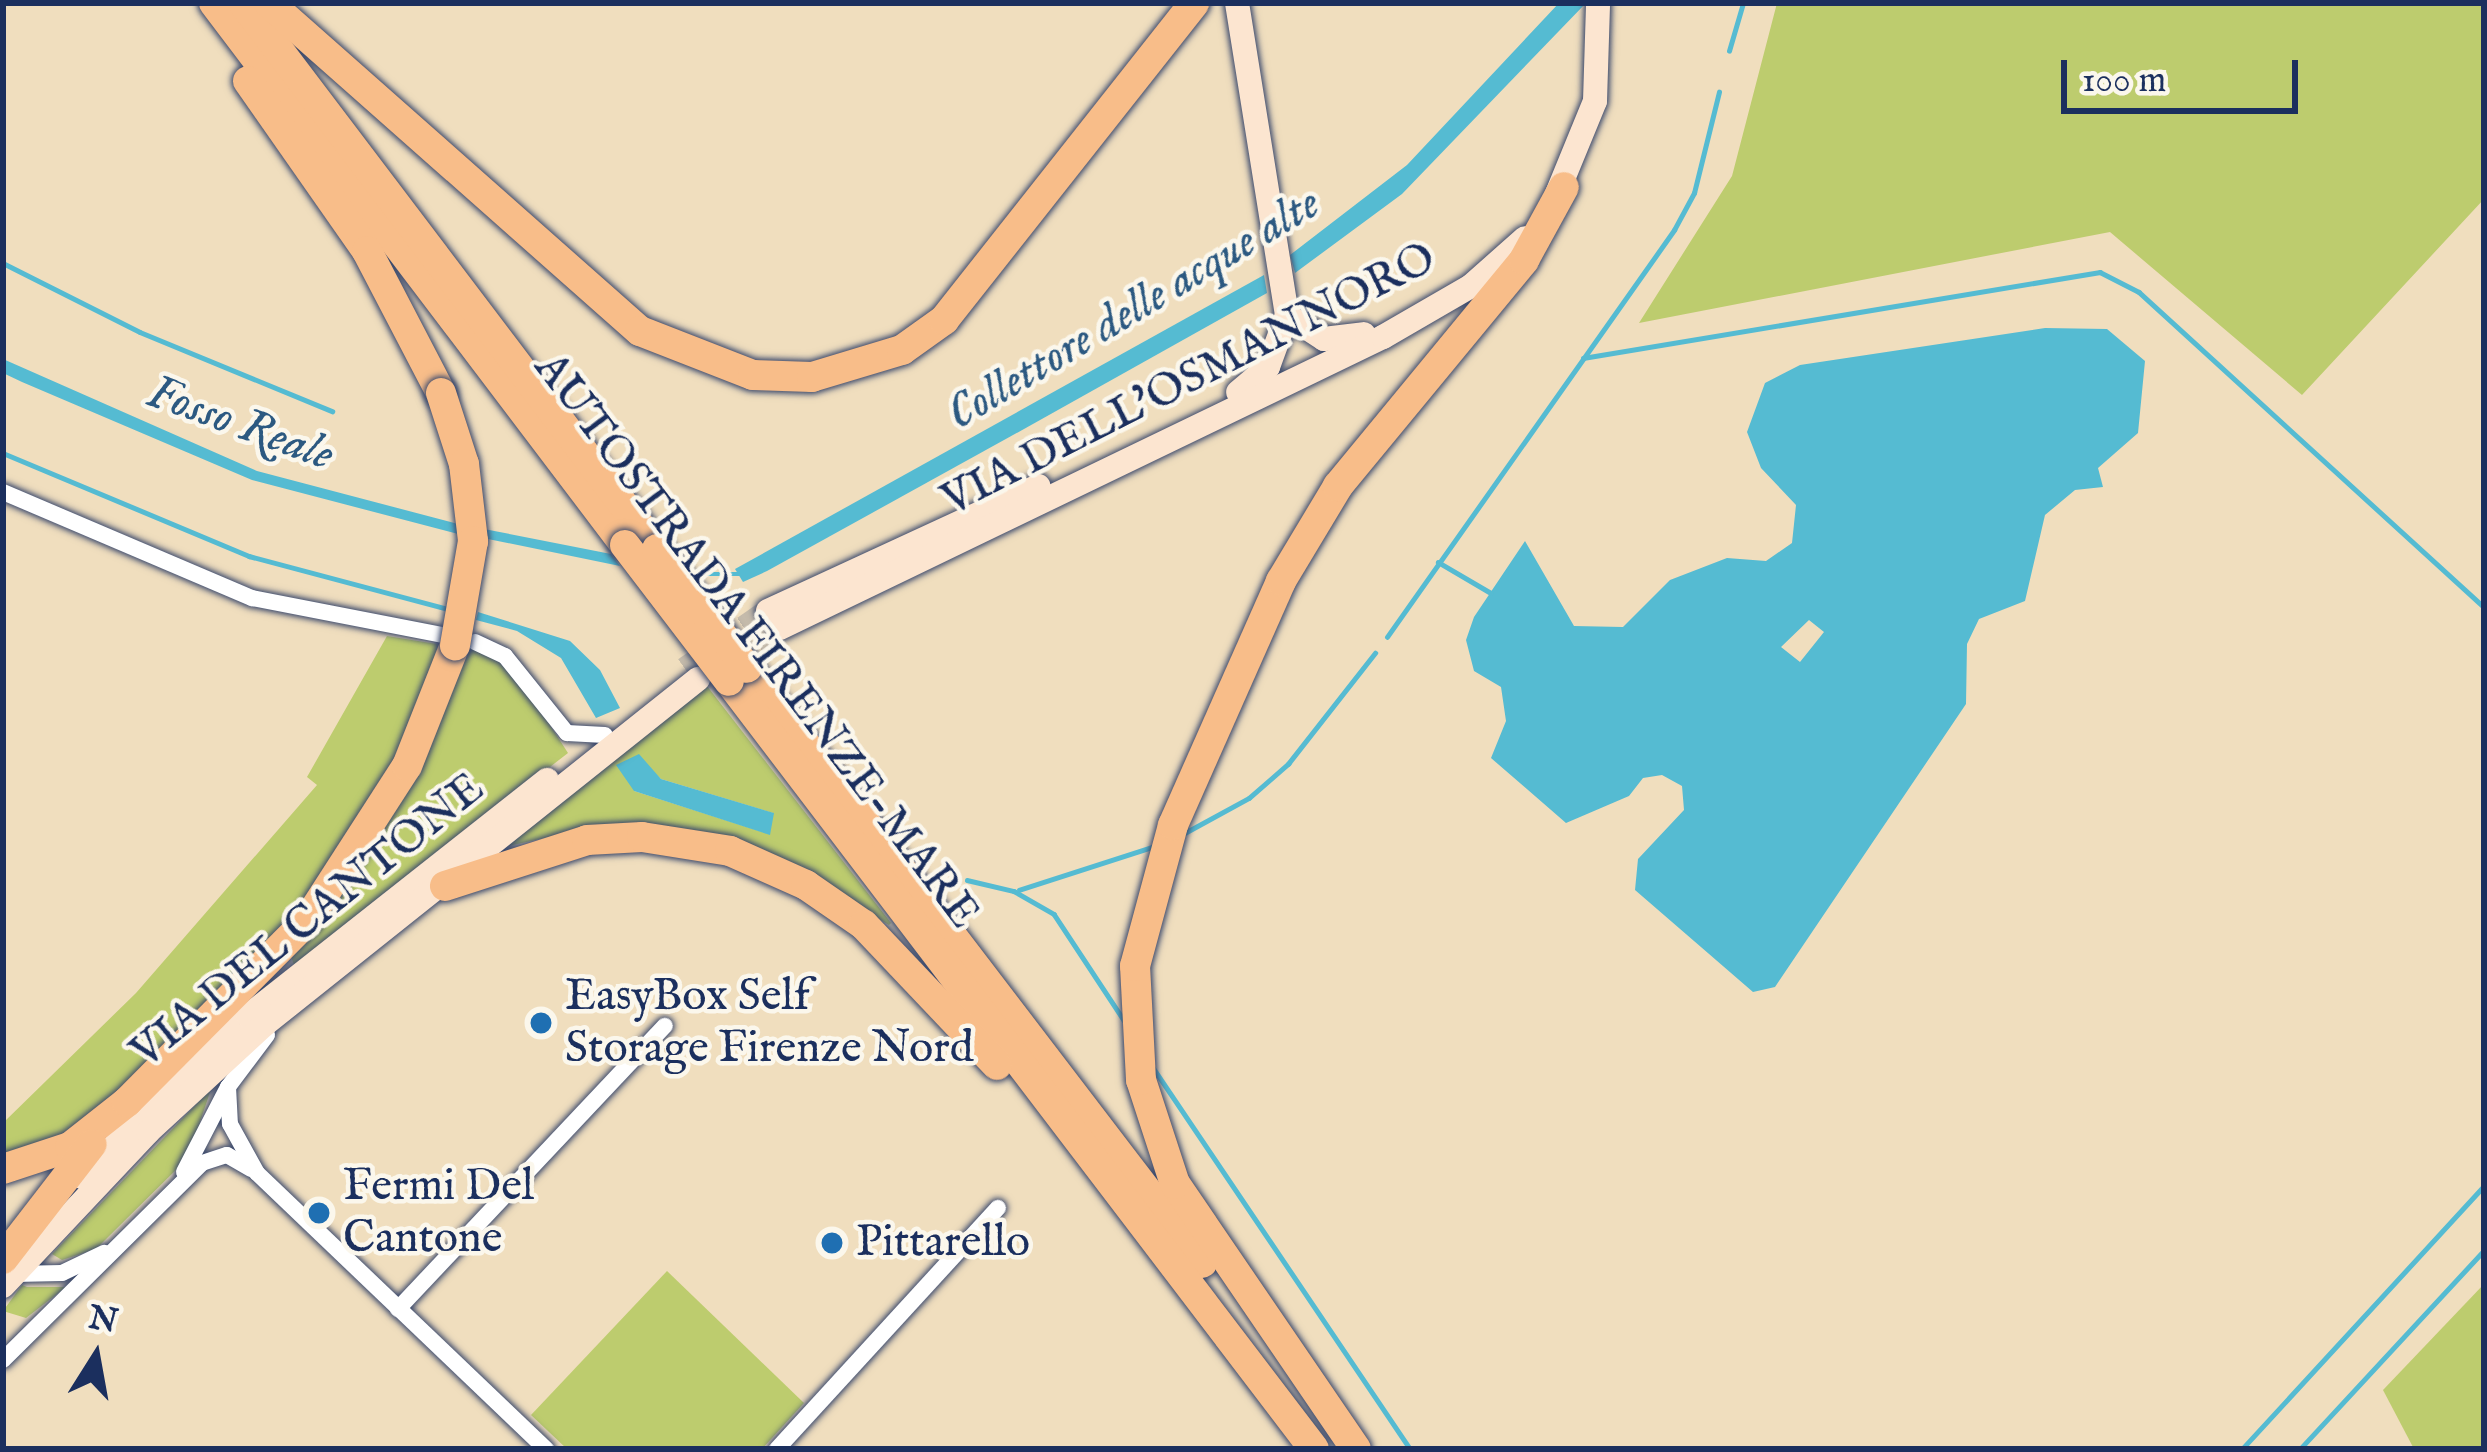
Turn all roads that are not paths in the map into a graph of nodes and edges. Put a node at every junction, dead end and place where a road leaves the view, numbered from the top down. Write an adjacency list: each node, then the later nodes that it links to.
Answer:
1 (192, 3): 12 (highway, bridge)
2 (214, 3): 13 (highway, AUTOSTRADA FIRENZE-MARE, bridge)
3 (243, 3): 13 (highway, AUTOSTRADA FIRENZE-MARE, bridge)
4 (269, 3): 5 (highway)
5 (1194, 3)
6 (1237, 3): 10 (main road, VIA DELL'OSMANNORO)
7 (1598, 3): 8 (main road, VIA DELL'OSMANNORO)
8 (1564, 188): 9 (main road, VIA DELL'OSMANNORO); 33 (highway)
9 (1427, 309): 10 (main road); 10 (main road, VIA DELL'OSMANNORO)
10 (1287, 315)
11 (3, 492): 12 (street)
12 (457, 641): 14 (street); 19 (highway)
13 (715, 674): 14 (main road, VIA DEL CANTONE); 15 (main road, VIA DEL CANTONE); 25 (highway, AUTOSTRADA FIRENZE-MARE); 32 (highway, AUTOSTRADA FIRENZE-MARE)
14 (605, 735): 26 (main road, VIA DEL CANTONE)
15 (445, 886): 16 (main road, VIA DEL CANTONE); 25 (highway)
16 (298, 997): 18 (street, VIA DEL CANTONE); 26 (main road, VIA DEL CANTONE)
17 (665, 1026): 27 (street)
18 (228, 1087): 21 (street); 22 (street, VIA DEL CANTONE)
19 (127, 1102): 20 (highway); 26 (highway)
20 (3, 1169)
21 (257, 1173): 22 (street, VIA DEL CANTONE); 27 (street)
22 (173, 1188): 24 (street, VIA DEL CANTONE)
23 (998, 1208): 30 (street)
24 (115, 1247): 26 (street, VIA DEL CANTONE); 28 (street, VIA DEL CANTONE)
25 (1177, 1268): 31 (highway, AUTOSTRADA FIRENZE-MARE)
26 (5, 1270)
27 (398, 1309): 29 (street)
28 (3, 1360)
29 (546, 1449)
30 (777, 1449)
31 (1314, 1449)
32 (1344, 1449)
33 (1356, 1449)

